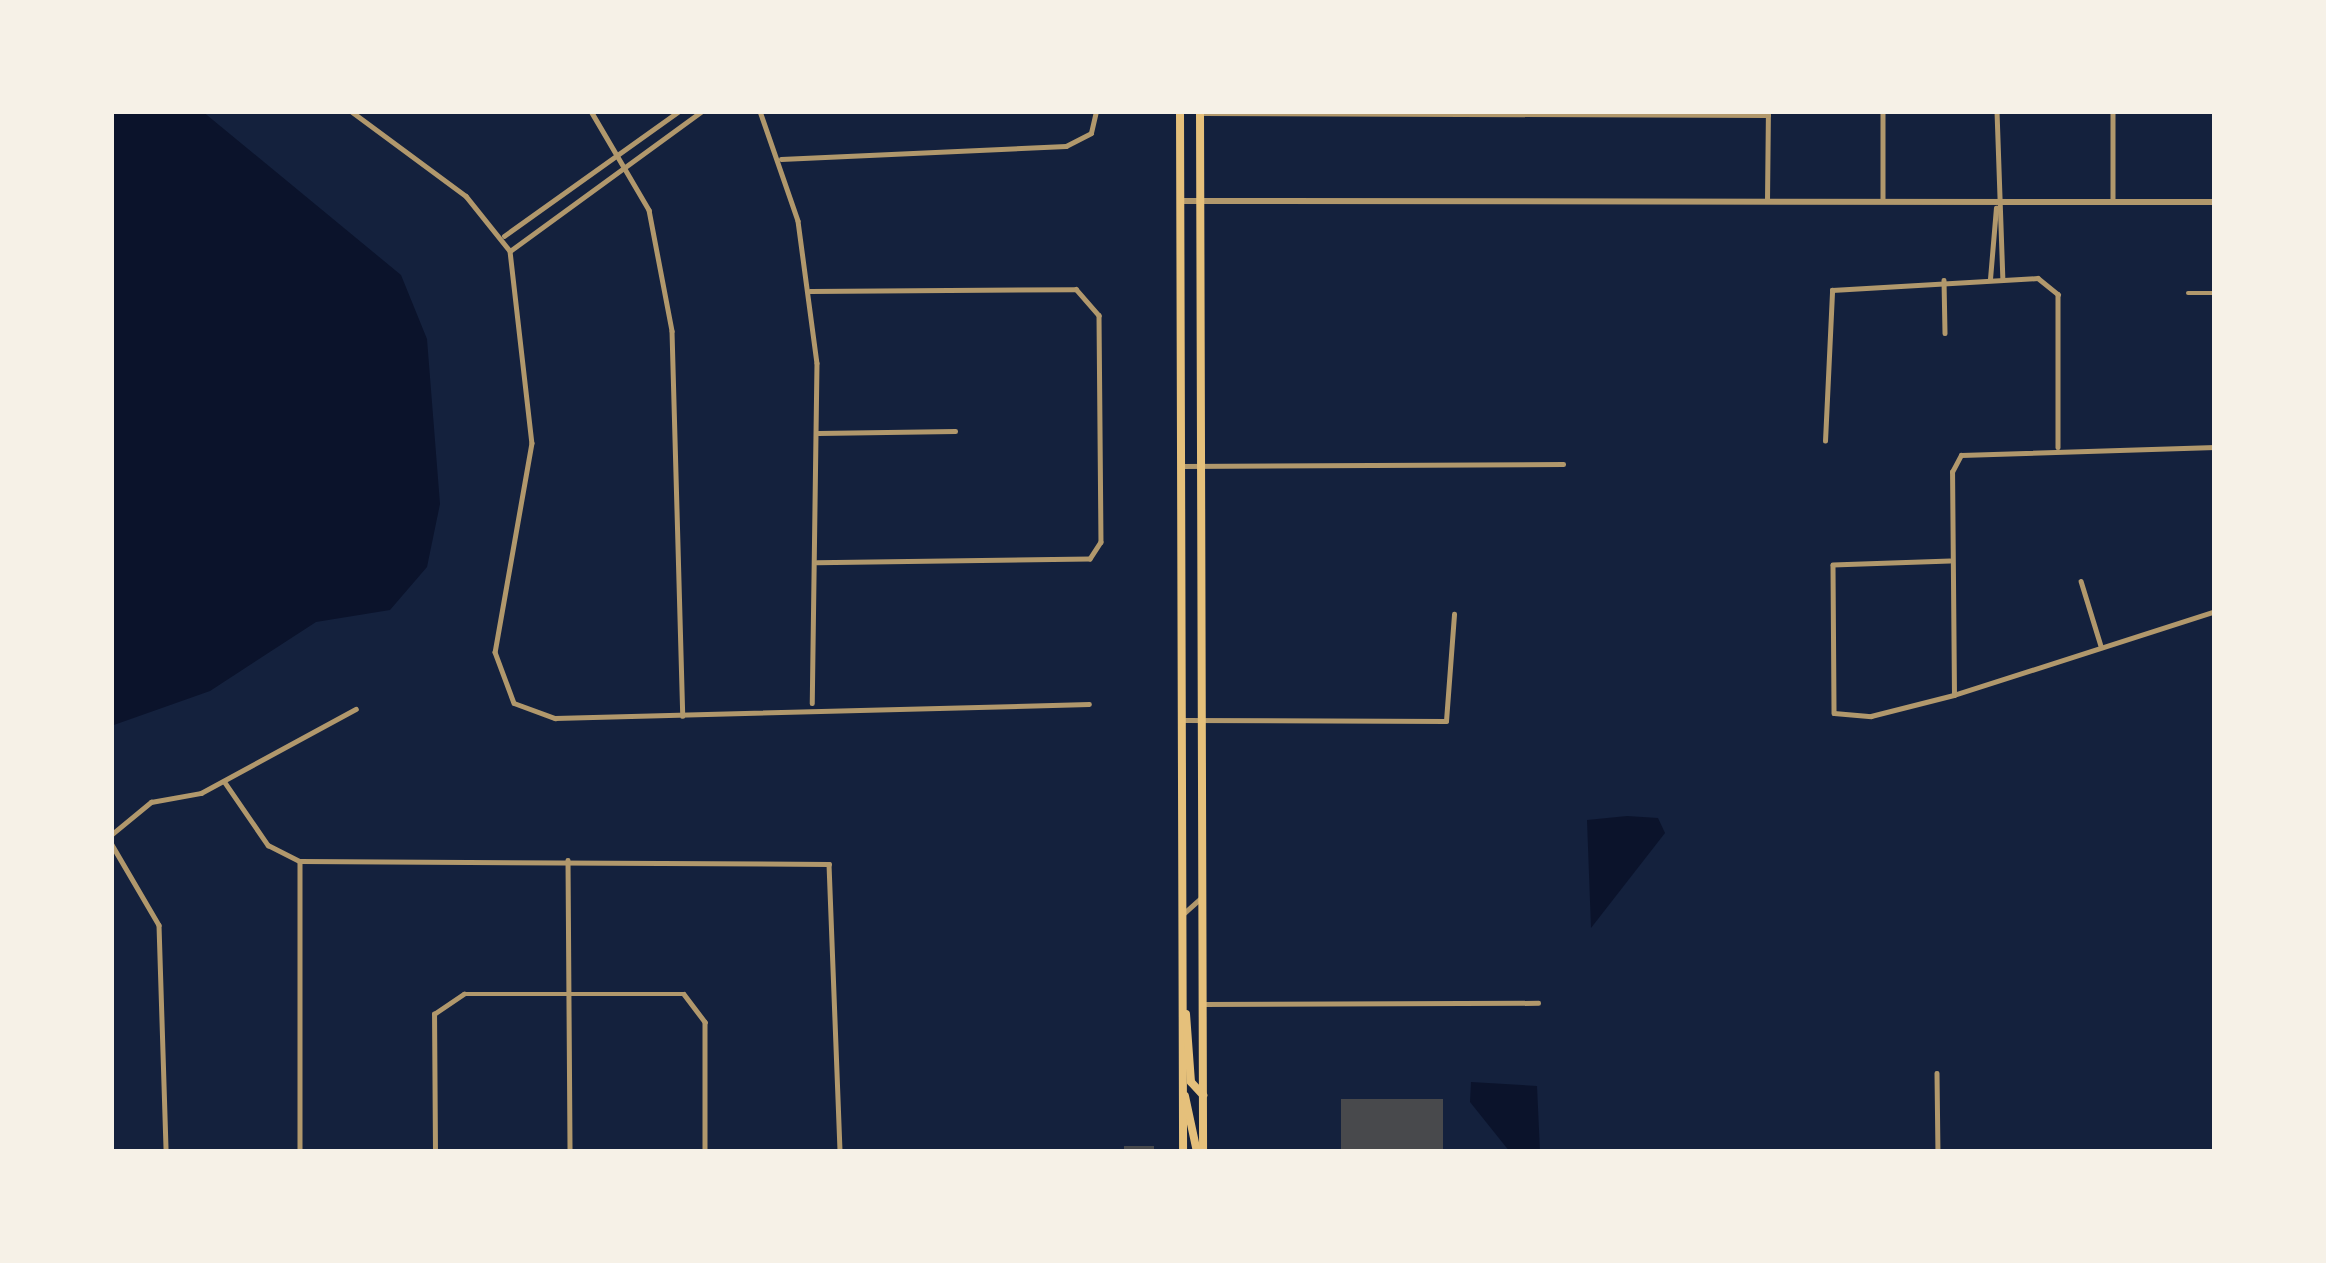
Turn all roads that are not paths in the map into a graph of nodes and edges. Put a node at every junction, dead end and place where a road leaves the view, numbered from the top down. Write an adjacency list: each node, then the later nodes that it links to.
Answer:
1 (351, 111): 23 (street)
2 (591, 111): 14 (street)
3 (679, 111): 14 (street)
4 (702, 111): 15 (street)
5 (760, 111): 13 (street)
6 (1096, 111): 13 (street)
7 (1180, 111): 16 (main road)
8 (1883, 111): 19 (street)
9 (1997, 111): 20 (street)
10 (2113, 111): 21 (street)
11 (1199, 112): 12 (street); 17 (main road)
12 (1768, 113): 18 (street)
13 (781, 160): 28 (street)
14 (620, 162): 15 (street); 23 (street)
15 (629, 172): 24 (street); 50 (street)
16 (1180, 201): 17 (street); 38 (main road)
17 (1200, 201): 18 (street); 39 (main road)
18 (1767, 202): 19 (street)
19 (1883, 202): 20 (street)
20 (1998, 202): 21 (street); 25 (street); 26 (street)
21 (2113, 202): 22 (street)
22 (2215, 202)
23 (503, 237): 24 (street)
24 (510, 251): 50 (street)
25 (1990, 279): 26 (street); 27 (street)
26 (2003, 279): 35 (street)
27 (1943, 280): 31 (street); 34 (street)
28 (810, 291): 33 (street); 41 (street)
29 (2188, 293): 30 (street)
30 (2215, 293)
31 (1945, 333)
32 (955, 431): 33 (street)
33 (818, 433): 41 (street)
34 (1825, 441)
35 (2058, 447): 36 (street); 40 (street)
36 (2215, 447)
37 (1563, 464): 39 (street)
38 (1181, 466): 39 (street); 51 (main road)
39 (1201, 466): 52 (main road)
40 (1950, 561): 46 (street); 46 (street)
41 (817, 562): 48 (street)
42 (2081, 581): 45 (street)
43 (2215, 611): 45 (street)
44 (1454, 614): 52 (street)
45 (2101, 646): 46 (street)
46 (1954, 695)
47 (1089, 704): 48 (street)
48 (812, 705): 50 (street)
49 (356, 709): 53 (street)
50 (683, 716)
51 (1182, 720): 52 (street); 57 (main road)
52 (1201, 720): 58 (main road)
53 (224, 781): 54 (street); 56 (street)
54 (111, 839): 67 (street)
55 (568, 860): 56 (street); 60 (street); 72 (street)
56 (299, 861): 68 (street)
57 (1182, 894): 58 (street); 59 (main road)
58 (1202, 898): 59 (street); 63 (main road)
59 (1182, 915): 61 (main road)
60 (569, 995): 69 (street); 70 (street); 71 (street)
61 (1183, 1000): 65 (main road); 66 (main road)
62 (1538, 1003): 63 (street)
63 (1202, 1004): 66 (main road)
64 (1937, 1073): 75 (street)
65 (1183, 1093): 73 (main road); 74 (main road)
66 (1203, 1095): 74 (main road)
67 (166, 1152)
68 (300, 1152)
69 (435, 1152)
70 (570, 1152)
71 (705, 1152)
72 (840, 1152)
73 (1183, 1152)
74 (1200, 1152)
75 (1938, 1152)

